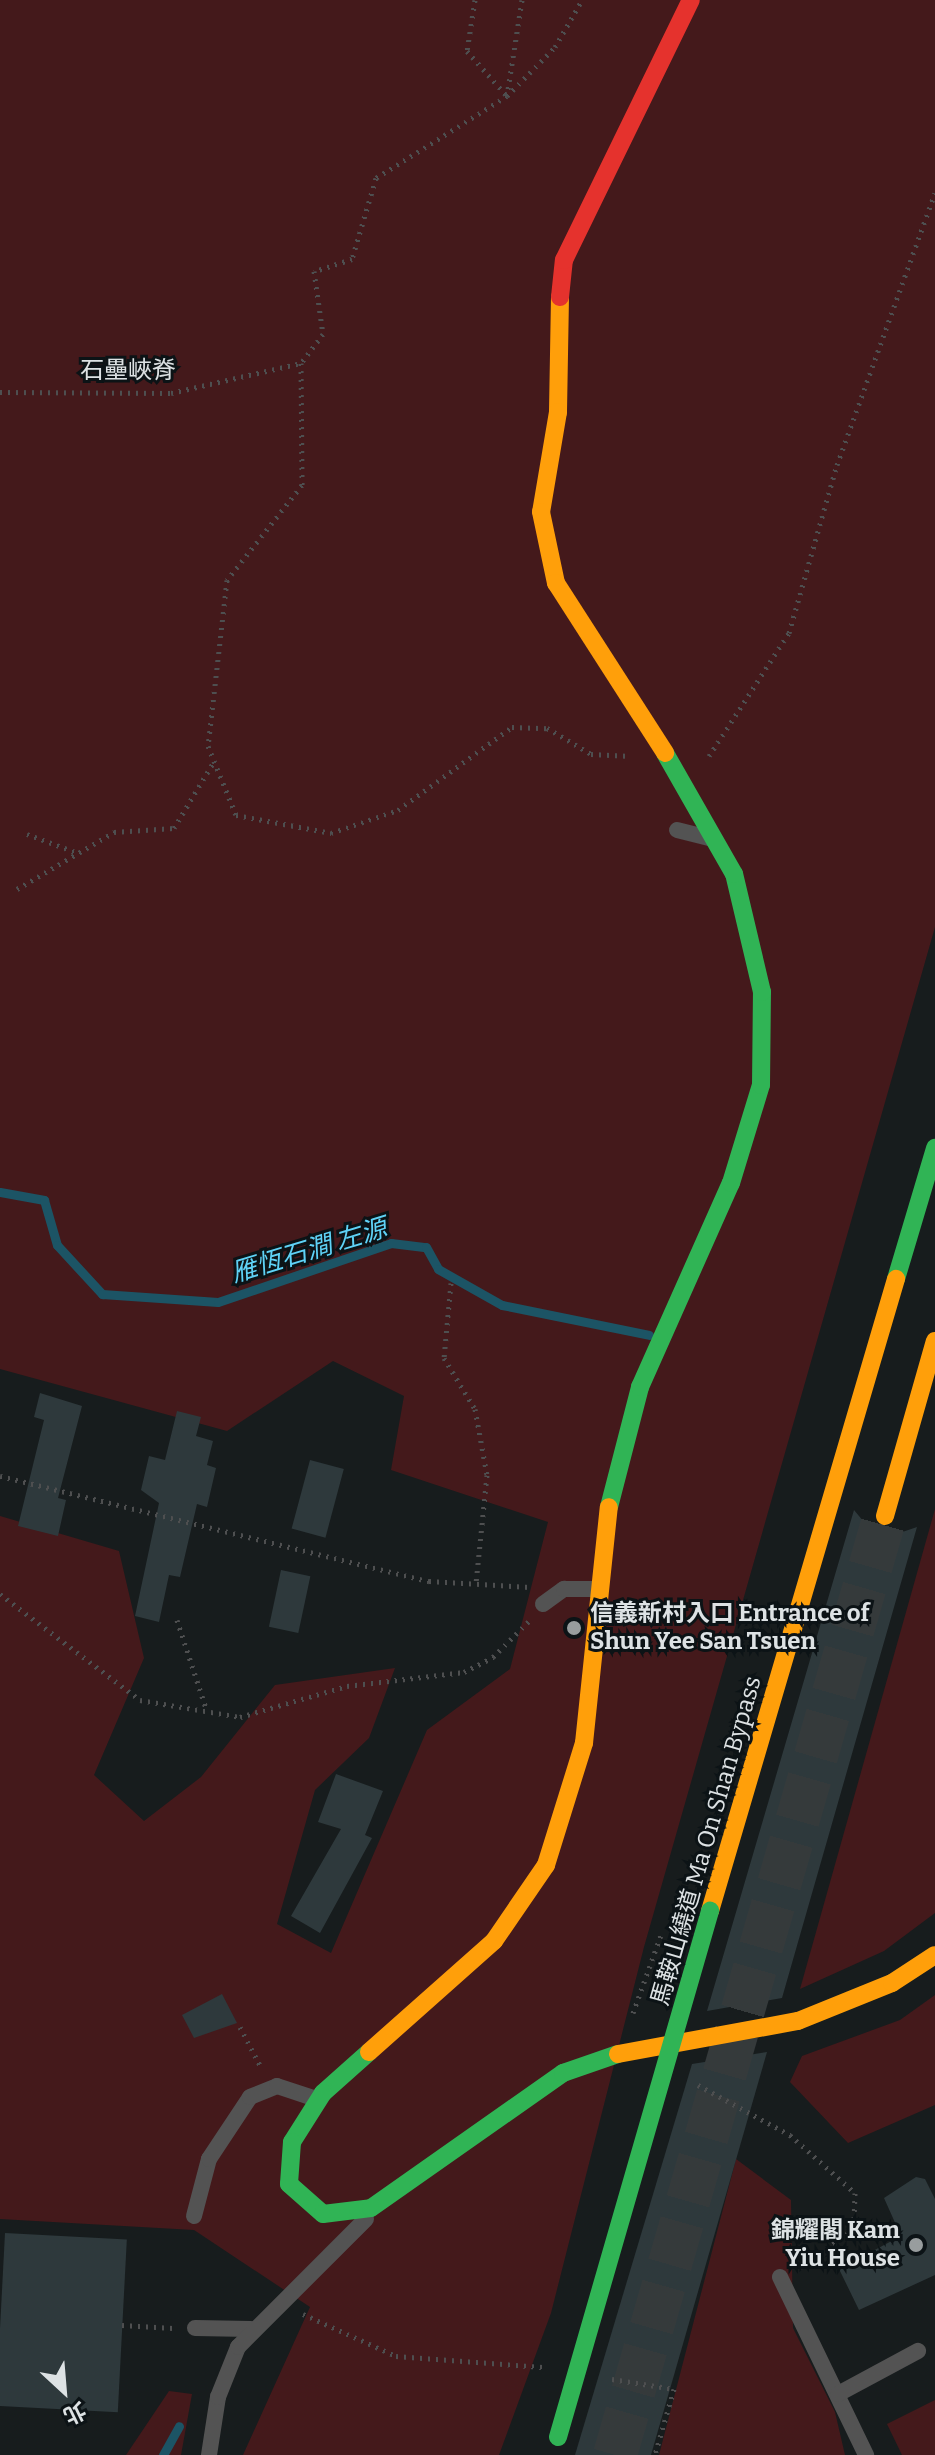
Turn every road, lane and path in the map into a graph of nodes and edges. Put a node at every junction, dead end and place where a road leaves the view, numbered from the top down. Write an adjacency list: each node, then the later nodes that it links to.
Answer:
1 (475, 0): 5 (path)
2 (522, 0): 5 (path)
3 (582, 0): 5 (path)
4 (691, 0): 9 (street)
5 (507, 96): 7 (path)
6 (935, 193): 11 (path)
7 (301, 363): 8 (path, 石壘峽脊); 10 (path)
8 (0, 392)
9 (667, 759): 10 (path); 11 (street)
10 (214, 762): 15 (path)
11 (681, 779): 14 (street)
12 (677, 830): 14 (lane)
13 (27, 834): 15 (path)
14 (719, 841): 24 (street)
15 (79, 853): 16 (path)
16 (17, 889)
17 (935, 1148): 49 (street, 馬鞍山繞道 Ma On Shan Bypass, bridge)
18 (451, 1283): 22 (path)
19 (935, 1341): 21 (street)
20 (0, 1476): 22 (path)
21 (885, 1516)
22 (476, 1584): 23 (path)
23 (564, 1589): 24 (lane); 26 (lane)
24 (595, 1590): 35 (street)
25 (0, 1594): 28 (path)
26 (543, 1604): 28 (path)
27 (177, 1620): 28 (path)
28 (206, 1708)
29 (661, 1935): 32 (path)
30 (935, 1955): 32 (street)
31 (240, 2027): 33 (path)
32 (632, 2049): 36 (street)
33 (262, 2070)
34 (696, 2084): 38 (path)
35 (317, 2100): 36 (street); 37 (lane)
36 (381, 2204): 43 (lane)
37 (194, 2216)
38 (780, 2277): 47 (lane)
39 (299, 2311): 45 (path)
40 (122, 2325): 41 (path)
41 (165, 2328)
42 (195, 2328): 43 (lane)
43 (251, 2329): 48 (lane)
44 (918, 2351): 47 (lane)
45 (554, 2369)
46 (599, 2377): 50 (path)
47 (838, 2394): 51 (lane)
48 (209, 2455)
49 (552, 2455)
50 (655, 2455)
51 (866, 2455)

